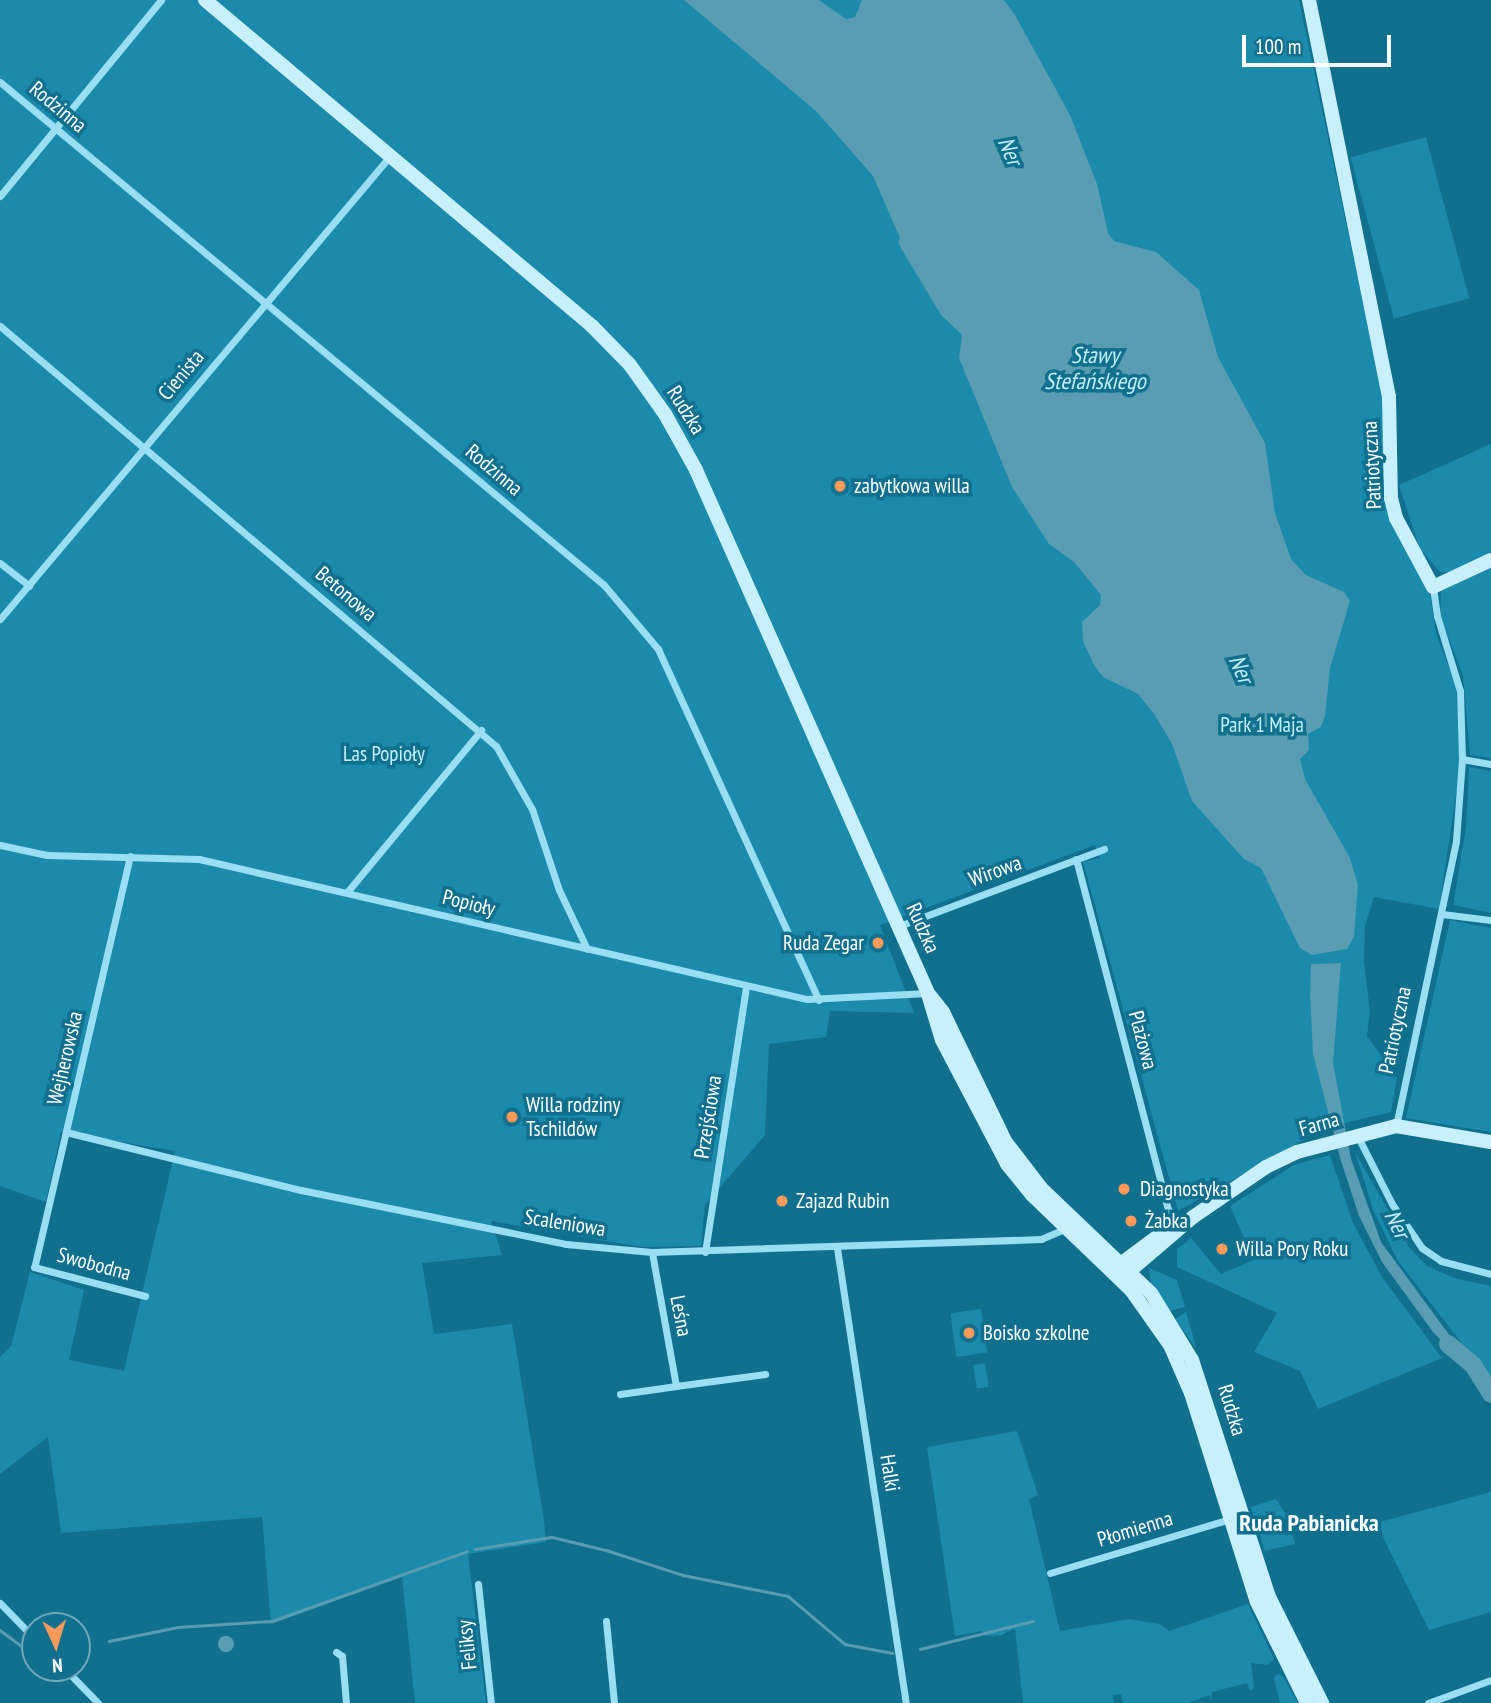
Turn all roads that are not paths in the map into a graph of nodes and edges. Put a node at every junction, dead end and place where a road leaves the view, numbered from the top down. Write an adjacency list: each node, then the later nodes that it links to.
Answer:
1 (161, 0): 5 (street)
2 (205, 0): 6 (street, Rudzka)
3 (1310, 0): 14 (street, Patriotyczna)
4 (0, 82): 5 (street, Rodzinna)
5 (56, 129): 7 (street); 8 (street, Rodzinna)
6 (390, 156): 8 (street, Cienista); 26 (street, Rudzka)
7 (0, 196)
8 (265, 302): 10 (street, Cienista); 30 (street, Rodzinna)
9 (0, 326): 10 (street, Betonowa)
10 (144, 446): 13 (street, Cienista); 16 (street, Betonowa)
11 (1491, 560): 14 (street)
12 (0, 563): 13 (street)
13 (29, 586): 15 (street, Cienista)
14 (1433, 587): 17 (street, Patriotyczna)
15 (0, 619)
16 (481, 730): 23 (street); 27 (street, Betonowa)
17 (1462, 759): 18 (street); 24 (street, Patriotyczna)
18 (1491, 764)
19 (0, 845): 21 (street, Popioły)
20 (1104, 849): 22 (street, Wirowa)
21 (130, 856): 23 (street, Popioły); 32 (street, Wejherowska)
22 (1076, 859): 26 (street, Wirowa); 36 (street, Plażowa)
23 (348, 891): 27 (street, Popioły)
24 (1442, 914): 25 (street); 31 (street, Patriotyczna)
25 (1491, 920)
26 (899, 926): 29 (street, Rudzka)
27 (587, 950): 28 (street, Popioły)
28 (746, 987): 30 (street, Popioły); 39 (street, Przejściowa)
29 (928, 993): 30 (street, Popioły); 35 (street, Rudzka); 41 (street, Rudzka)
30 (819, 1000)
31 (1396, 1126): 33 (street, Farna); 34 (street, Farna)
32 (66, 1132): 38 (street, Scaleniowa); 40 (street, Wejherowska)
33 (1354, 1136): 36 (street, Farna); 42 (street)
34 (1491, 1142)
35 (1067, 1228): 37 (street, Scaleniowa); 41 (street, Rudzka)
36 (1178, 1228): 41 (street, Farna)
37 (837, 1248): 39 (street, Scaleniowa); 60 (street, Halki)
38 (652, 1252): 39 (street, Scaleniowa); 45 (street, Leśna)
39 (705, 1252)
40 (34, 1267): 43 (street, Swobodna)
41 (1121, 1270): 47 (street, Rudzka); 62 (street, Rudzka)
42 (1491, 1274)
43 (145, 1296)
44 (765, 1374): 45 (street)
45 (676, 1386): 46 (street)
46 (620, 1394)
47 (1230, 1519): 48 (street, Płomienna); 61 (street, Rudzka)
48 (1050, 1573)
49 (478, 1584): 58 (street, Feliksy)
50 (0, 1603): 52 (street)
51 (607, 1621): 59 (street)
52 (21, 1625)
53 (336, 1652): 57 (street)
54 (1491, 1680): 63 (street)
55 (78, 1682): 56 (street)
56 (98, 1703)
57 (346, 1703)
58 (491, 1703)
59 (614, 1703)
60 (906, 1703)
61 (1307, 1703)
62 (1322, 1703)
63 (1428, 1703)

